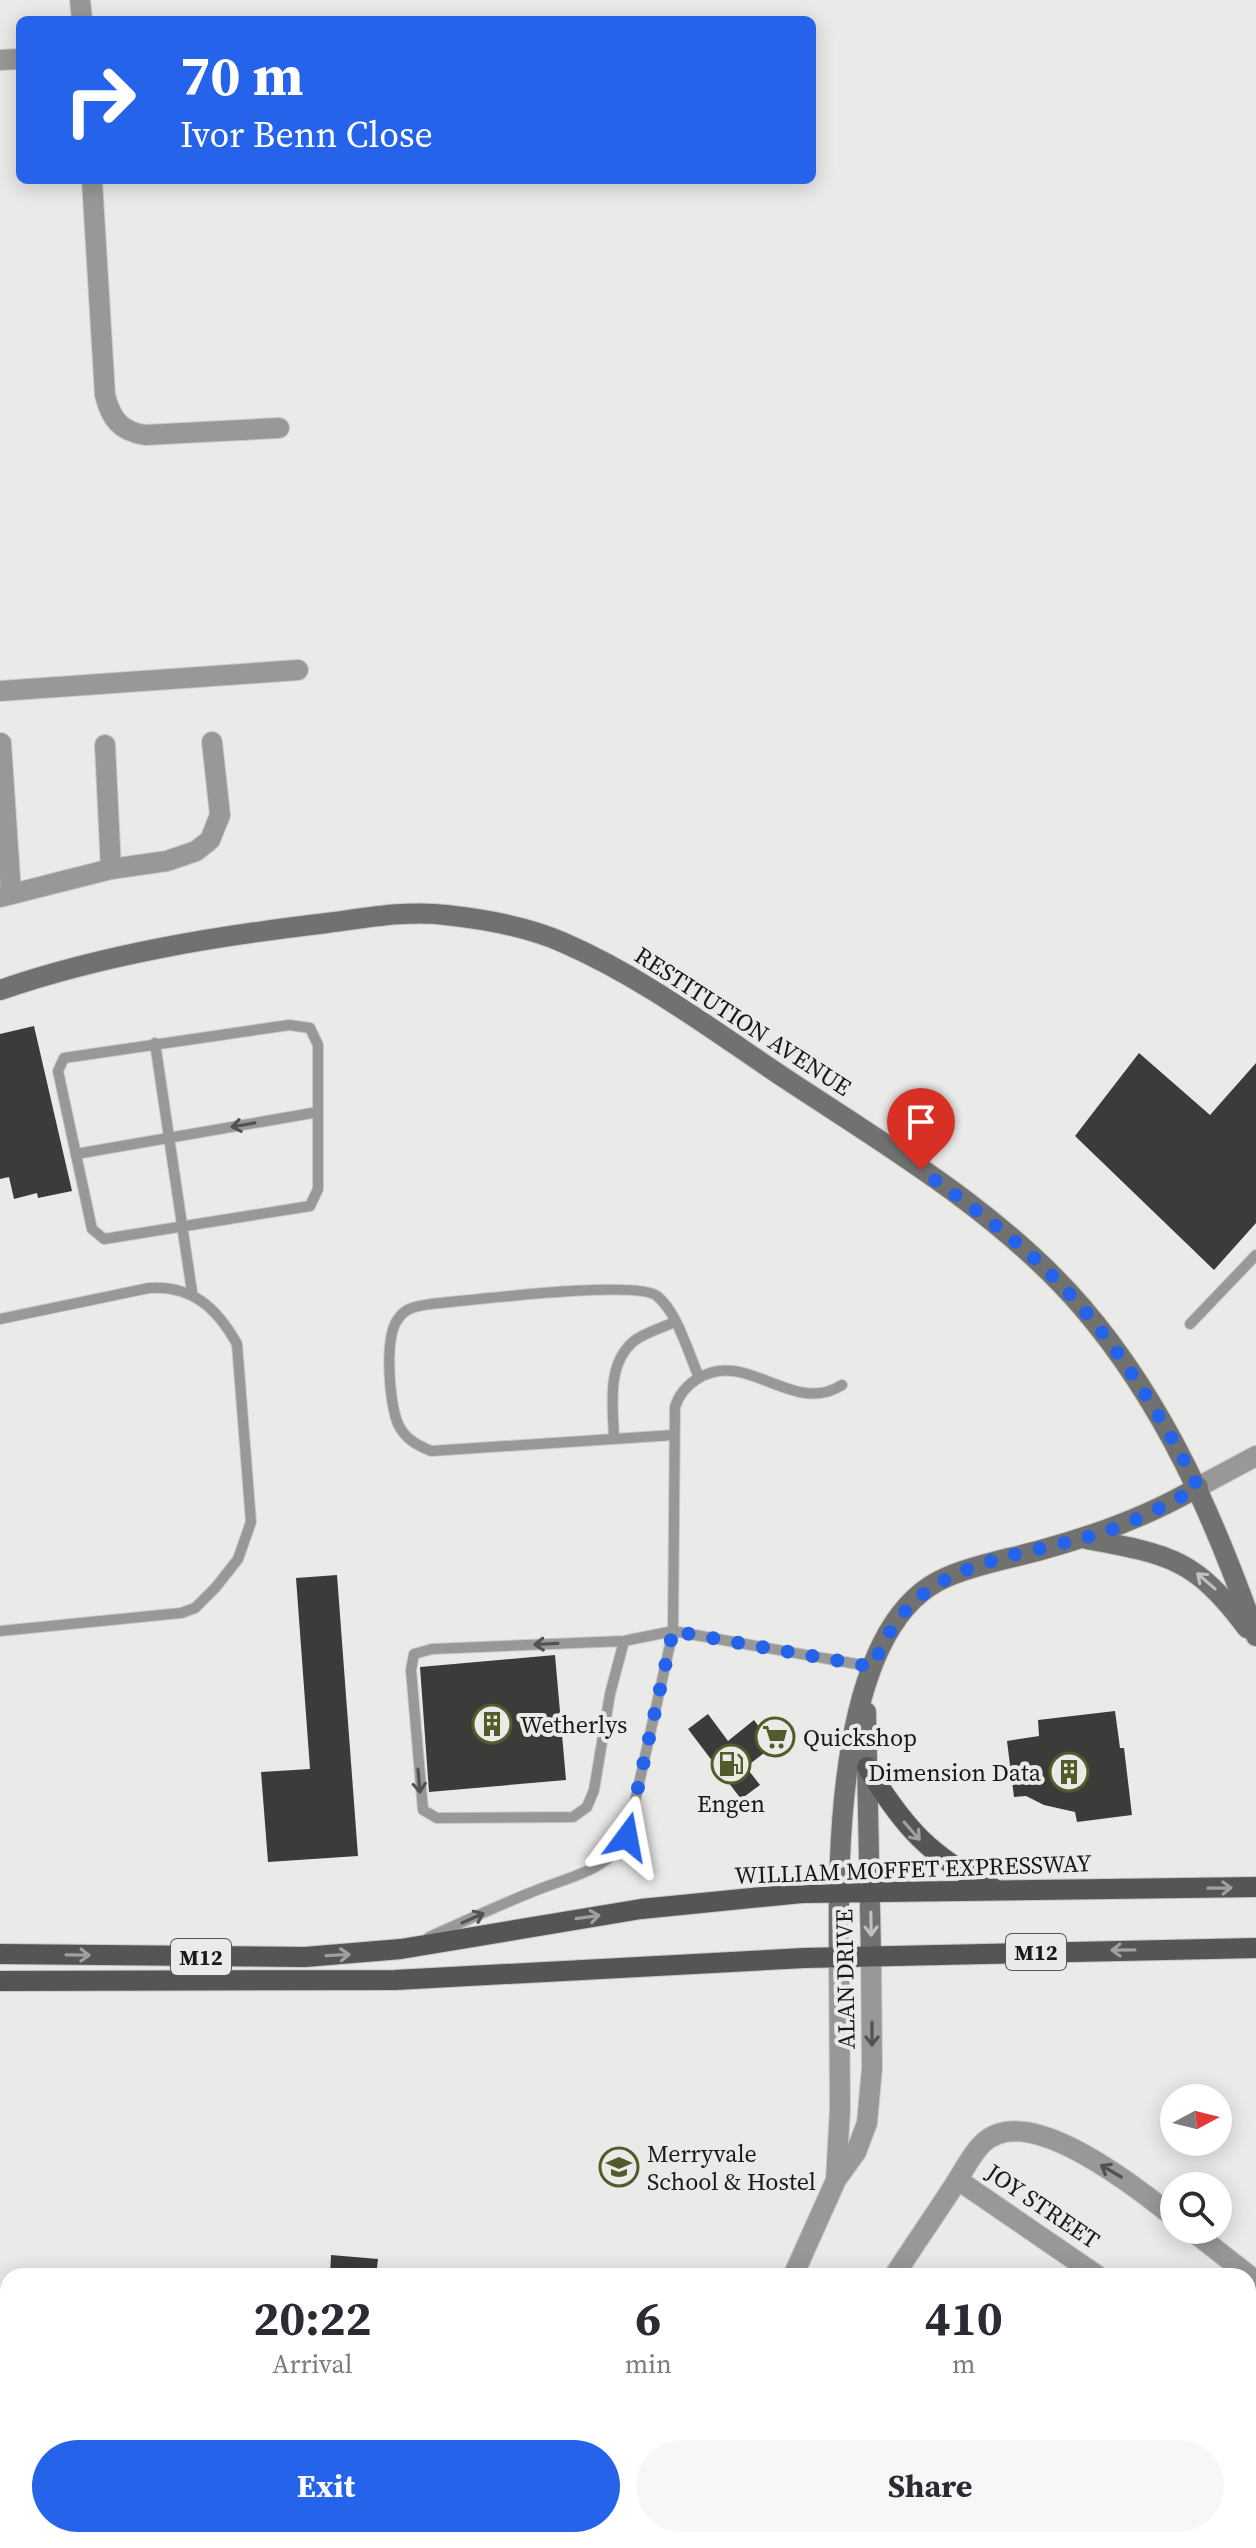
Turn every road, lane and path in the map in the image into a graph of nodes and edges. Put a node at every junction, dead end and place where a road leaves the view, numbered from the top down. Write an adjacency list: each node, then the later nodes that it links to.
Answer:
1 (92, 184): 2 (street)
2 (279, 428)
3 (298, 670): 4 (street)
4 (0, 691)
5 (212, 742): 8 (street)
6 (1, 743): 9 (street)
7 (105, 745): 8 (street)
8 (111, 869): 9 (street)
9 (6, 895)
10 (0, 990): 26 (street, RESTITUTION AVENUE)
11 (155, 1043): 12 (lane); 13 (lane); 14 (lane)
12 (318, 1112): 13 (lane, one-way to 13); 15 (lane)
13 (168, 1138): 14 (lane); 15 (lane)
14 (76, 1154): 15 (lane)
15 (182, 1226): 17 (lane)
16 (1256, 1255): 20 (lane)
17 (192, 1292): 18 (lane); 28 (lane)
18 (0, 1319)
19 (674, 1322): 21 (lane); 24 (lane); 24 (lane)
20 (1190, 1324)
21 (699, 1377): 22 (lane); 23 (lane)
22 (842, 1385)
23 (674, 1435): 24 (lane); 29 (lane)
24 (614, 1439)
25 (1256, 1456): 26 (street)
26 (1198, 1487): 27 (street); 30 (street, RESTITUTION AVENUE)
27 (1082, 1538): 30 (street, one-way to 27); 32 (street)
28 (0, 1631)
29 (673, 1631): 31 (lane); 32 (lane); 40 (lane, one-way to 29)
30 (1256, 1638)
31 (624, 1641): 31 (lane, one-way to 31)
32 (873, 1667): 33 (street)
33 (865, 1688): 34 (street, ALAN DRIVE); 38 (street, ALAN DRIVE)
34 (867, 1767): 36 (main road, one-way to 36); 37 (street, ALAN DRIVE)
35 (1256, 1887): 36 (main road, WILLIAM MOFFET EXPRESSWAY / M12, one-way to 35)
36 (997, 1890): 37 (main road, WILLIAM MOFFET EXPRESSWAY / M12)
37 (870, 1891): 38 (main road, WILLIAM MOFFET EXPRESSWAY / M12); 42 (street, ALAN DRIVE, one-way to 42)
38 (838, 1892): 40 (main road, WILLIAM MOFFET EXPRESSWAY / M12, one-way to 38); 43 (street, ALAN DRIVE)
39 (1256, 1948): 42 (main road, M12, one-way to 42)
40 (401, 1949): 41 (main road, WILLIAM MOFFET EXPRESSWAY / M12, one-way to 40)
41 (0, 1954)
42 (871, 1956): 43 (main road, M12); 45 (street, ALAN DRIVE, one-way to 45)
43 (839, 1957): 44 (main road, M12); 45 (street, ALAN DRIVE)
44 (0, 1981)
45 (836, 2180): 49 (street, ALAN DRIVE)
46 (958, 2180): 47 (street, one-way to 46); 50 (street); 51 (street, JOY STREET)
47 (1160, 2206)
48 (1209, 2244): 52 (street)
49 (797, 2268)
50 (899, 2268)
51 (1086, 2268)
52 (1239, 2268)

